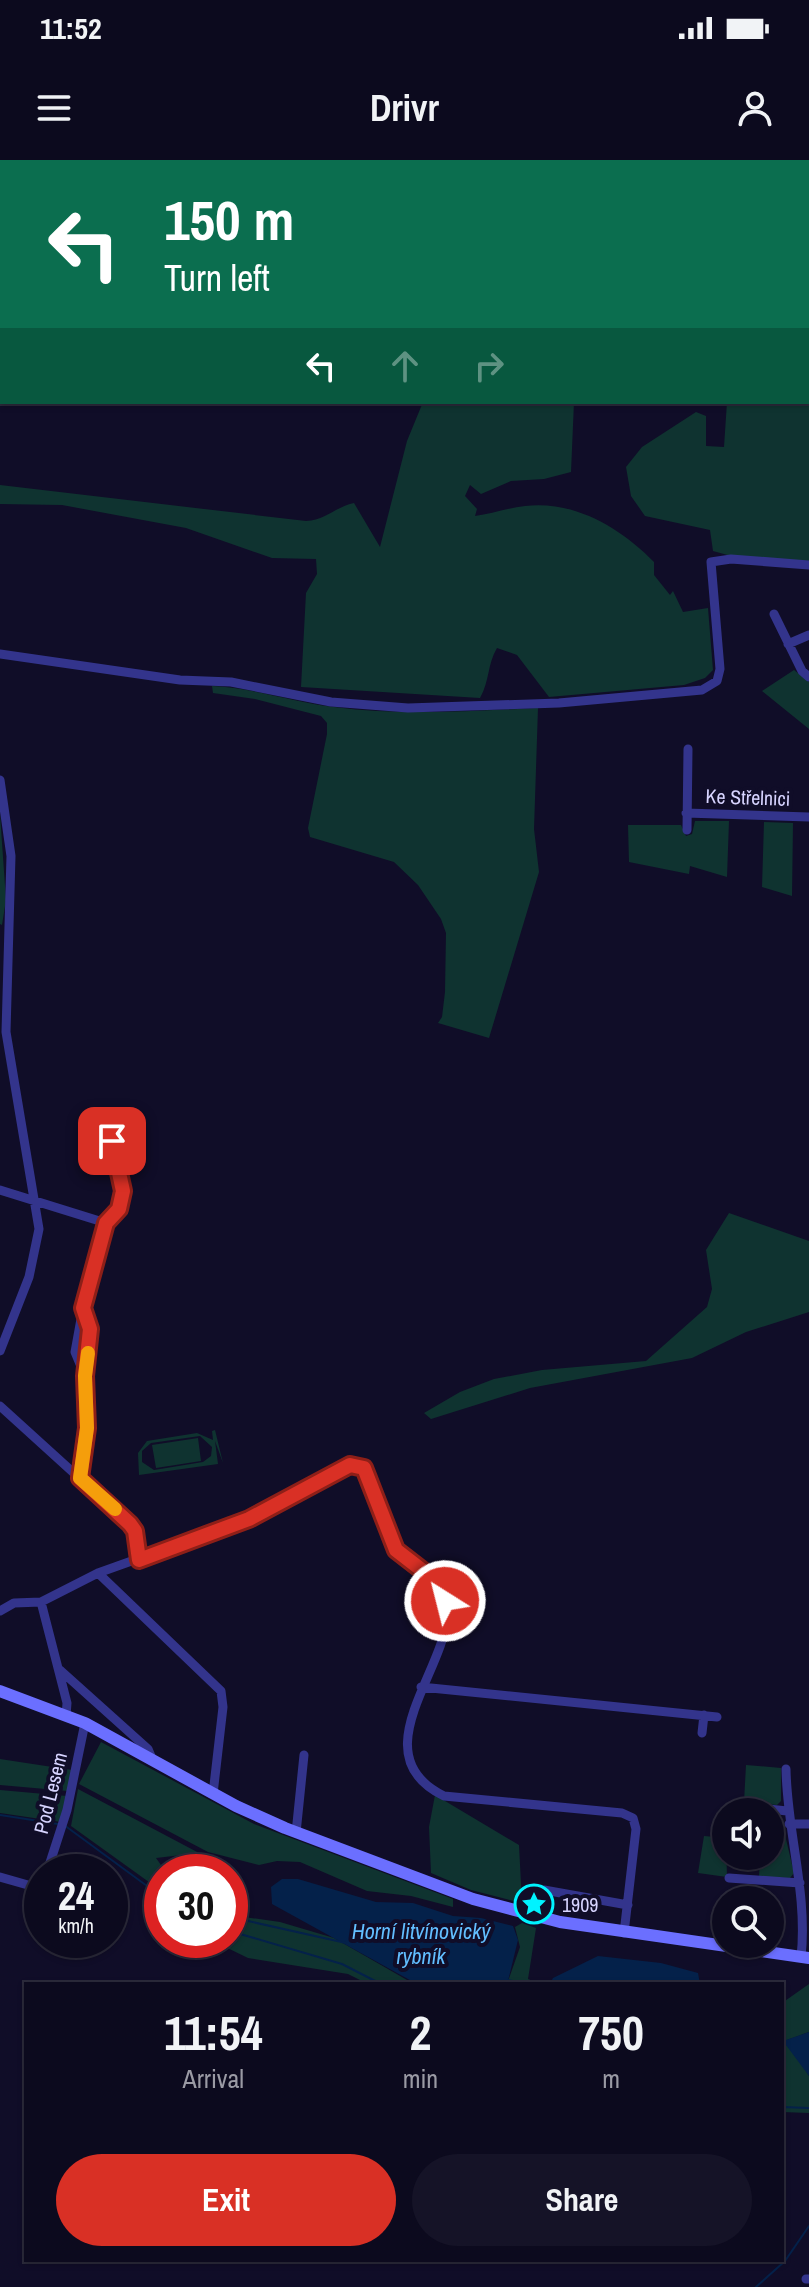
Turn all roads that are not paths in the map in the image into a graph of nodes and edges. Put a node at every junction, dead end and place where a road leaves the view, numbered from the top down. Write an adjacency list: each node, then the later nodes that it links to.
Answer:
1 (809, 565): 6 (street)
2 (774, 614): 5 (street)
3 (809, 635): 5 (street)
4 (0, 644): 6 (street)
5 (788, 644): 7 (street)
6 (0, 656)
7 (809, 677)
8 (688, 749): 10 (street, Ke Střelnici)
9 (0, 780): 15 (street)
10 (686, 813): 11 (street, Ke Střelnici); 12 (street, Ke Střelnici)
11 (809, 817)
12 (687, 830)
13 (112, 1141): 16 (street)
14 (0, 1190): 15 (street)
15 (37, 1200): 16 (street); 17 (street)
16 (106, 1223): 19 (street)
17 (0, 1351)
18 (0, 1406): 19 (street)
19 (80, 1478): 20 (street)
20 (139, 1560): 21 (street); 25 (street)
21 (98, 1573): 22 (street); 35 (street)
22 (41, 1602): 23 (street); 24 (street)
23 (0, 1611)
24 (60, 1670): 28 (street); 33 (street)
25 (421, 1687): 27 (street); 47 (street)
26 (2, 1696): 28 (street)
27 (704, 1715): 29 (street); 31 (street)
28 (66, 1716): 30 (street)
29 (717, 1717)
30 (85, 1723): 33 (street); 41 (street, Pod Lesem)
31 (702, 1733)
32 (304, 1755): 40 (street)
33 (153, 1762): 35 (street)
34 (786, 1769): 37 (street)
35 (213, 1794): 40 (street)
36 (784, 1811): 37 (street)
37 (787, 1811): 38 (street)
38 (789, 1824): 39 (street); 45 (street)
39 (809, 1824)
40 (296, 1833): 48 (street)
41 (53, 1854)
42 (0, 1877): 44 (street)
43 (729, 1878): 45 (street)
44 (24, 1883)
45 (800, 1883): 49 (street)
46 (544, 1890): 47 (street)
47 (628, 1905): 48 (street)
48 (624, 1933): 49 (street)
49 (805, 1958)

